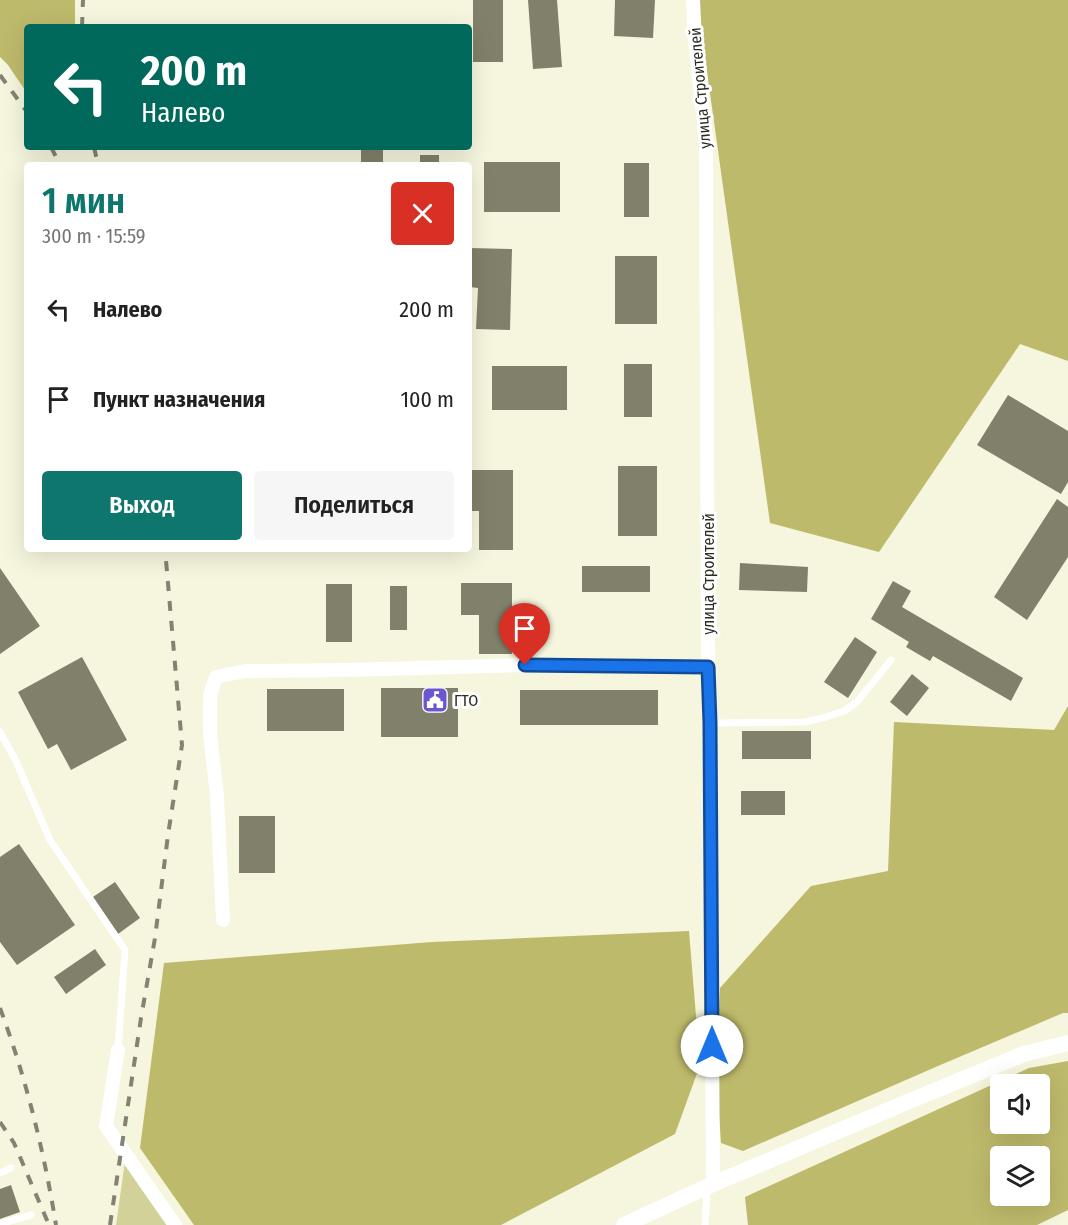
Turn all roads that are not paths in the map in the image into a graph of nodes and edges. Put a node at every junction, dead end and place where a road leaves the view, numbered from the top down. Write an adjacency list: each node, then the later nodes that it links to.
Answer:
1 (693, 0): 3 (street, улица Строителей)
2 (891, 660): 4 (lane)
3 (708, 667): 4 (street, улица Строителей); 6 (street)
4 (710, 723): 11 (street, улица Строителей)
5 (0, 732): 8 (lane)
6 (223, 920)
7 (1068, 1042): 11 (street)
8 (118, 1050): 14 (street)
9 (11, 1168): 10 (lane)
10 (0, 1173)
11 (710, 1186): 15 (street); 16 (lane)
12 (31, 1215): 13 (lane)
13 (0, 1224)
14 (175, 1225)
15 (624, 1225)
16 (705, 1225)

